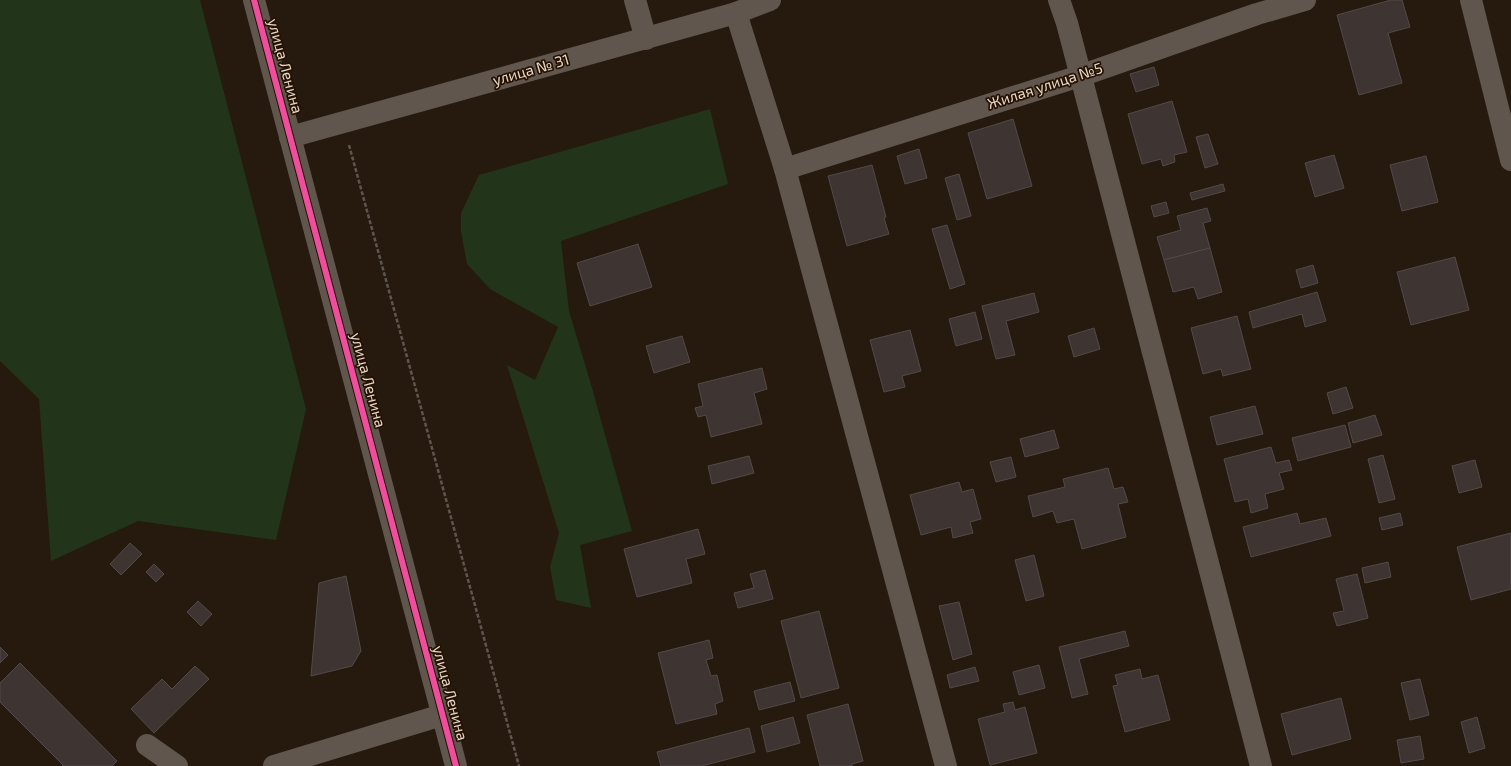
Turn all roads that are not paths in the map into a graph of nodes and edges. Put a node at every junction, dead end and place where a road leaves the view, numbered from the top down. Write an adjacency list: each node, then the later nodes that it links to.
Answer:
1 (254, 0): 11 (street, улица Ленина)
2 (635, 0): 9 (street)
3 (770, 0): 8 (street, улица № 31)
4 (1059, 0): 10 (street)
5 (1305, 0): 7 (street, Жилая улица №5)
6 (1471, 0): 12 (street)
7 (1255, 7): 10 (street, Жилая улица №5)
8 (736, 14): 9 (street, улица № 31); 13 (street)
9 (646, 38): 11 (street, улица № 31)
10 (1080, 76): 13 (street, Жилая улица №5); 20 (street)
11 (290, 137): 14 (street, улица Ленина)
12 (1511, 160)
13 (785, 168): 19 (street)
14 (442, 715): 17 (street); 18 (street, улица Ленина)
15 (147, 745): 16 (street)
16 (177, 766)
17 (274, 766)
18 (456, 766)
19 (946, 766)
20 (1261, 766)

